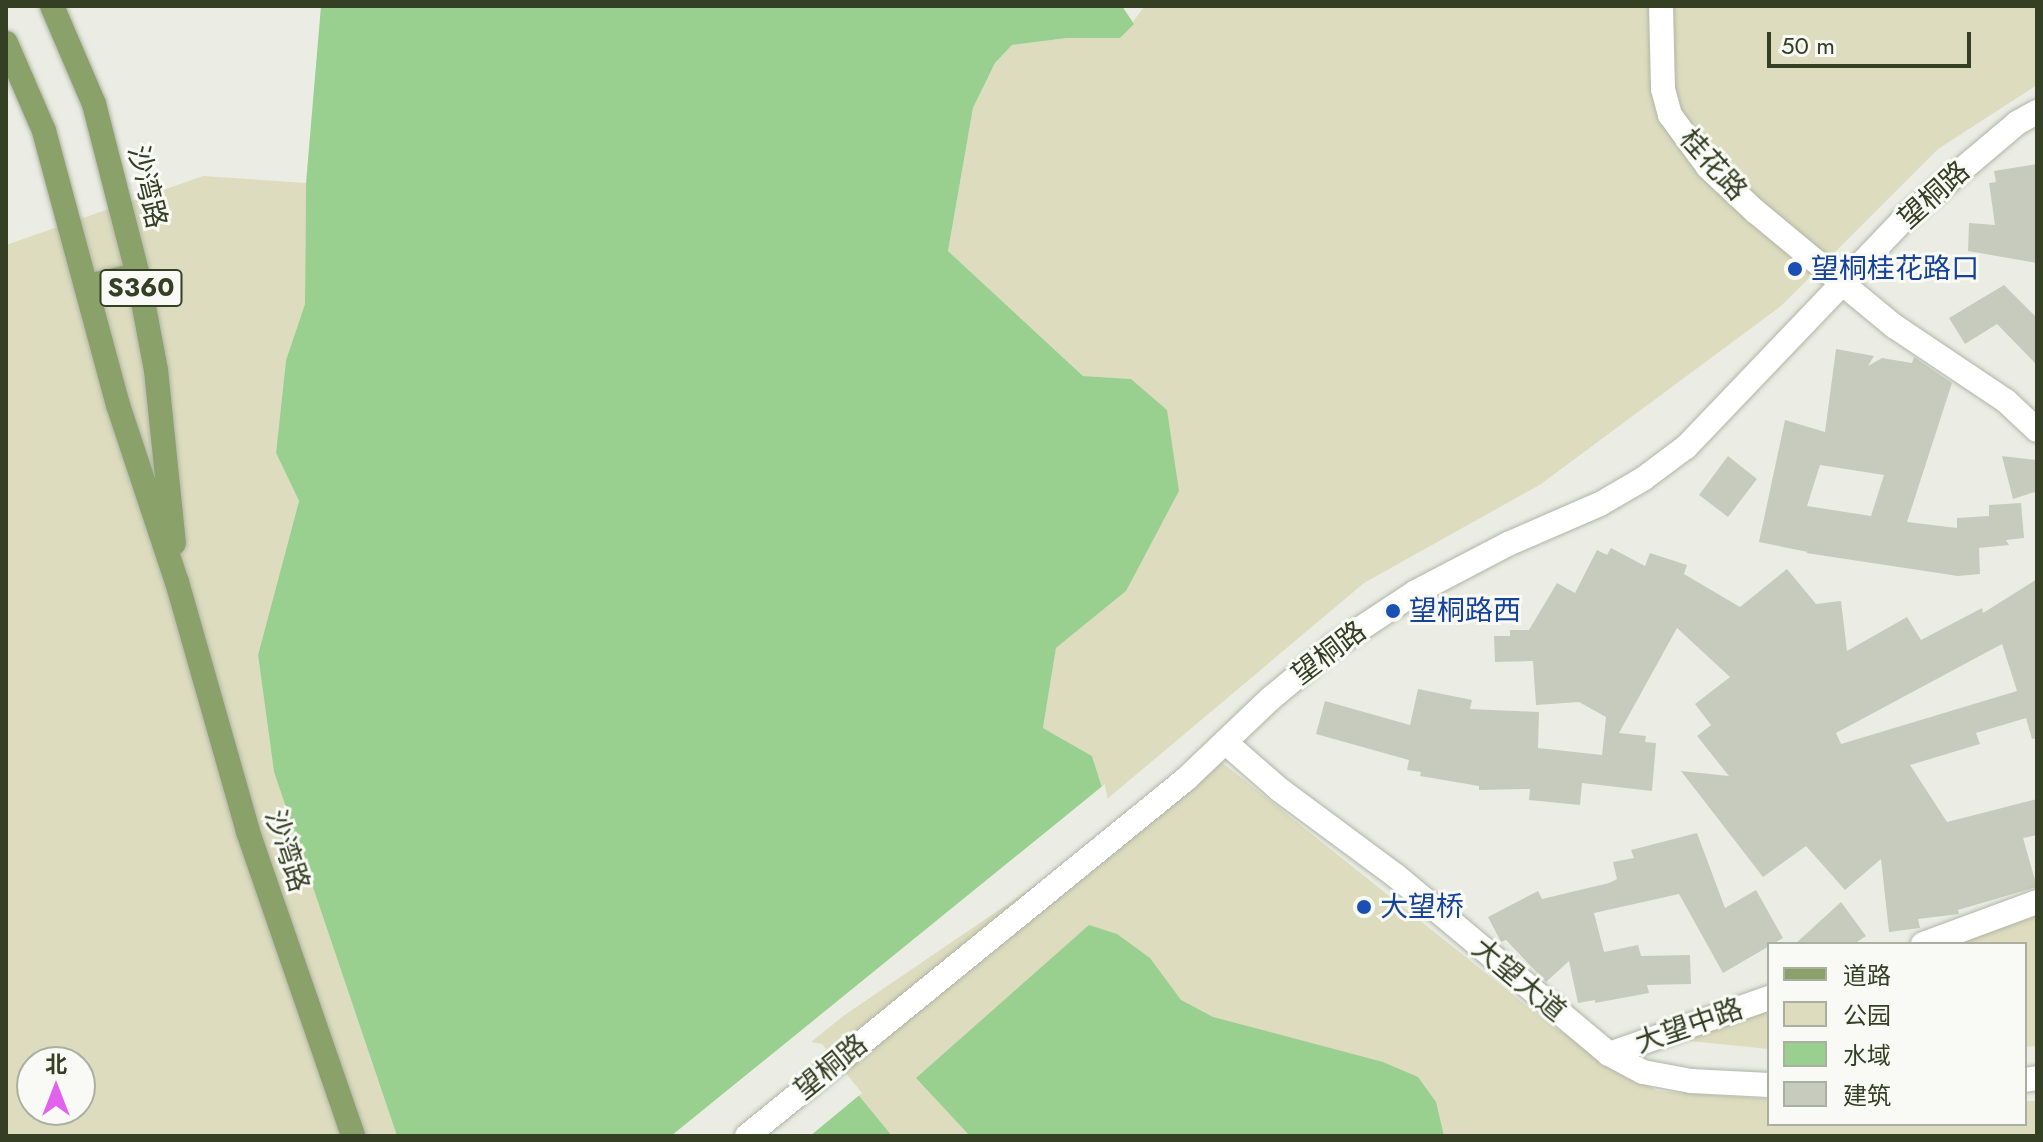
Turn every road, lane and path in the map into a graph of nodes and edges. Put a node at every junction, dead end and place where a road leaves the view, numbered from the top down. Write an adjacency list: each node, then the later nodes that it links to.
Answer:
1 (52, 6): 5 (main road, 沙湾路 / S360)
2 (1661, 6): 6 (main road, 桂花路)
3 (6, 43): 7 (main road, 沙湾路 / S360)
4 (2037, 112): 6 (main road, 望桐路)
5 (138, 275): 7 (main road); 9 (main road, 沙湾路 / S360)
6 (1843, 282): 8 (main road, 桂花路); 10 (main road, 望桐路)
7 (87, 286): 9 (main road, 沙湾路 / S360)
8 (2037, 430)
9 (177, 582): 16 (main road, 沙湾路 / S360)
10 (1225, 742): 14 (main road, 大望大道); 17 (main road, 望桐路)
11 (2037, 902): 12 (main road)
12 (1928, 942)
13 (1767, 999): 14 (main road, 大望中路)
14 (1609, 1054): 15 (main road, 大望大道)
15 (1767, 1085)
16 (353, 1136)
17 (747, 1136)

